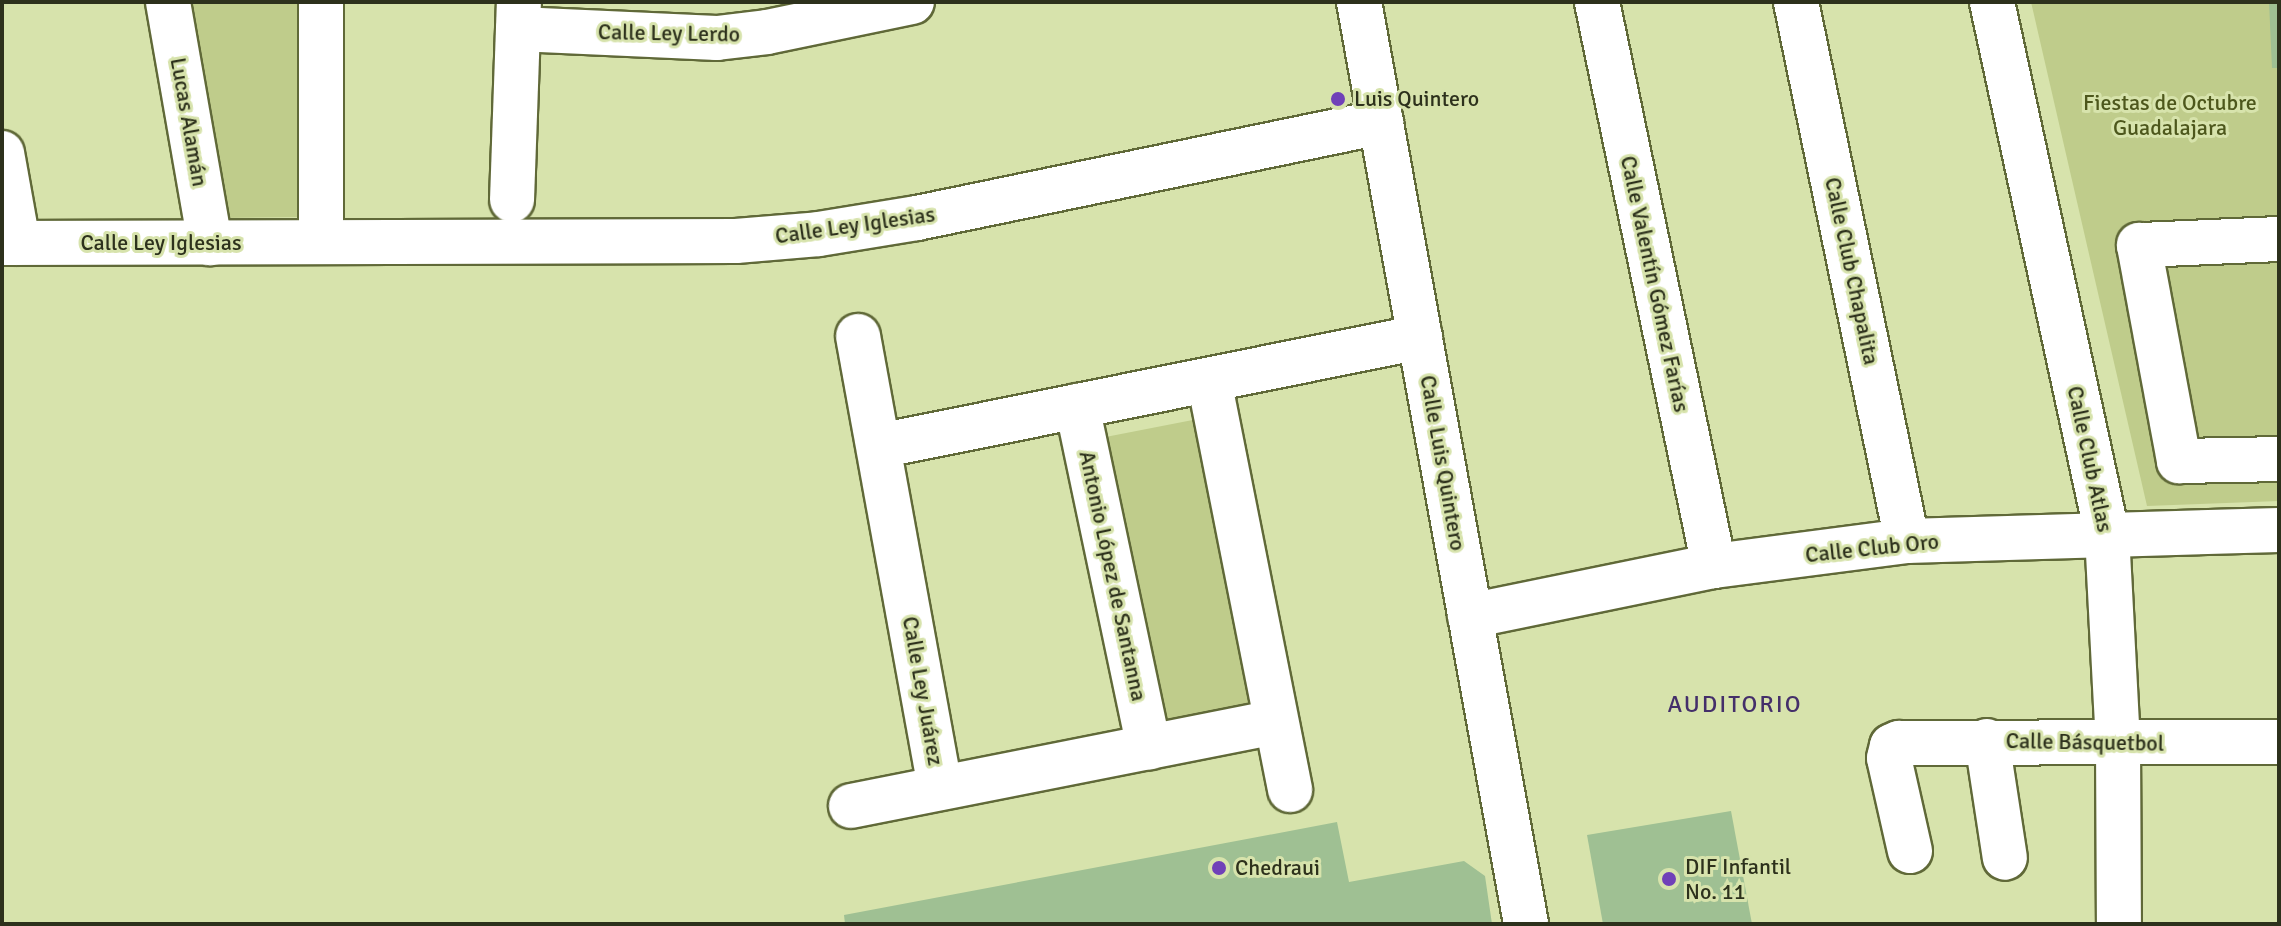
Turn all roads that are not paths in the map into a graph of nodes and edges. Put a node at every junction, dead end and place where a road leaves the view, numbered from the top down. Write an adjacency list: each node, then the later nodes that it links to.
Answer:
1 (168, 2): 16 (street, Lucas Alamán)
2 (321, 2): 14 (street)
3 (1359, 2): 10 (street, Calle Luis Quintero)
4 (1597, 2): 26 (street, Calle Valentín Gómez Farías)
5 (1796, 2): 25 (street, Calle Club Chapalita)
6 (1992, 2): 24 (street, Calle Club Atlas)
7 (907, 3): 9 (street, Calle Ley Lerdo)
8 (518, 16): 9 (street, Calle Ley Lerdo); 12 (street, Calle Ley Lerdo)
9 (717, 20)
10 (1381, 122): 14 (street, Calle Ley Iglesias); 18 (street, Calle Luis Quintero)
11 (2, 153): 15 (street)
12 (512, 200)
13 (2279, 239): 22 (street)
14 (321, 242): 16 (street, Calle Ley Iglesias)
15 (10, 243): 16 (street, Calle Ley Iglesias)
16 (210, 243)
17 (858, 336): 21 (street, Calle Ley Juárez)
18 (1420, 337): 19 (street); 27 (street, Calle Luis Quintero)
19 (1209, 380): 20 (street); 28 (street)
20 (1077, 406): 21 (street); 32 (street, Antonio López de Santanna)
21 (879, 446): 33 (street, Calle Ley Juárez)
22 (2279, 459)
23 (2279, 530): 24 (street, Calle Club Oro)
24 (2107, 534): 25 (street, Calle Club Oro); 31 (street, Calle Club Atlas)
25 (1907, 541): 26 (street, Calle Club Oro)
26 (1714, 566): 27 (street, Calle Club Oro)
27 (1470, 616): 38 (street, Calle Luis Quintero)
28 (1276, 722): 32 (street, Calle Ley Juárez); 34 (street)
29 (1987, 741): 31 (street, Calle Básquetbol); 36 (street, Calle Básquetbol); 37 (street)
30 (2279, 742): 31 (street, Calle Básquetbol)
31 (2118, 744): 39 (street, Calle Club Atlas)
32 (1149, 747): 33 (street, Calle Ley Juárez)
33 (940, 788): 35 (street)
34 (1290, 790)
35 (851, 806)
36 (1910, 851)
37 (2005, 858)
38 (1516, 916)
39 (2119, 924)

